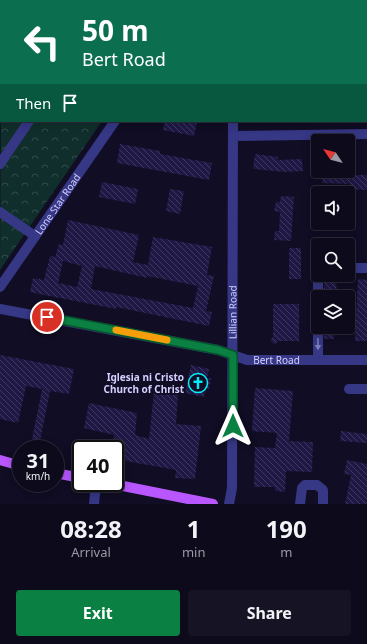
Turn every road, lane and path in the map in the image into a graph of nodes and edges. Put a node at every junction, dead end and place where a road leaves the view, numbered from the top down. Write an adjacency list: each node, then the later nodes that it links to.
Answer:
1 (28, 122): 6 (street)
2 (114, 122): 8 (street, Lone Star Road)
3 (233, 122): 5 (street, Lillian Road)
4 (367, 134): 5 (street)
5 (233, 136): 14 (street, Lillian Road)
6 (0, 164)
7 (0, 212): 8 (street)
8 (35, 236): 11 (street, Lone Star Road)
9 (355, 268): 10 (street)
10 (367, 268)
11 (0, 287)
12 (0, 308): 14 (street, Bert Road)
13 (318, 334): 15 (street, one-way to 15)
14 (233, 355): 15 (street, Bert Road); 25 (street, Lillian Road)
15 (318, 360): 16 (street, Bert Road)
16 (367, 360)
17 (349, 389): 18 (street)
18 (367, 389)
19 (2, 462): 20 (main road)
20 (12, 464)
21 (124, 486): 24 (main road)
22 (95, 492): 23 (street)
23 (94, 504)
24 (213, 504)
25 (229, 504)
26 (300, 504): 27 (street)
27 (323, 504)

